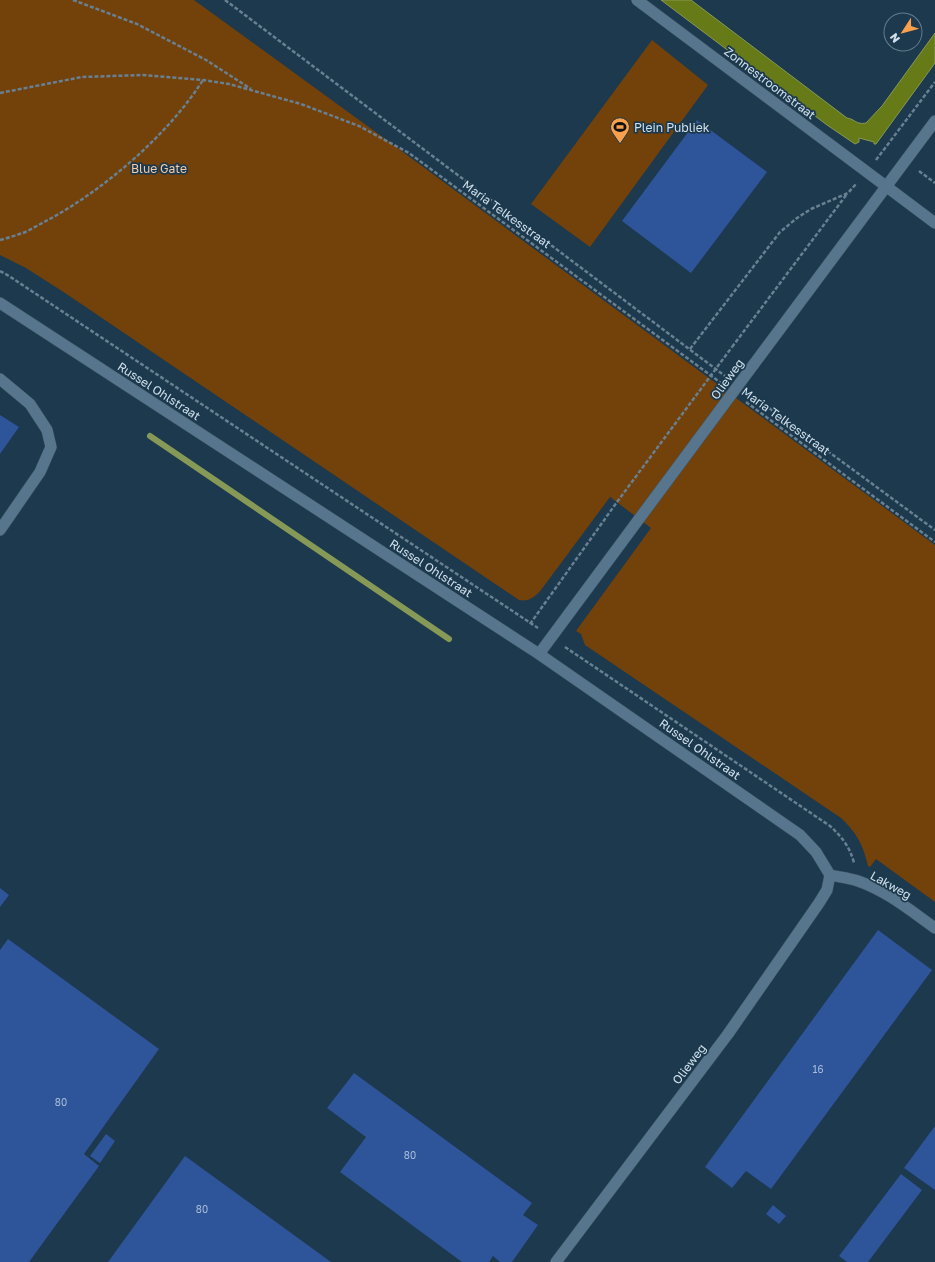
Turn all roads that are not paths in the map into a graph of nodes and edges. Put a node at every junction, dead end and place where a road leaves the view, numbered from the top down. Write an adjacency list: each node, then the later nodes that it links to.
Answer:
1 (637, 0): 3 (street, Zonnestroomstraat)
2 (935, 121): 3 (street, Olieweg)
3 (887, 187): 4 (street, Zonnestroomstraat); 8 (street, Olieweg, bridge)
4 (935, 223)
5 (0, 303): 8 (street, Russel Ohlstraat)
6 (0, 379): 7 (street)
7 (0, 530)
8 (539, 654): 9 (street, Russel Ohlstraat)
9 (830, 875): 10 (street, Lakweg); 11 (street, Olieweg)
10 (935, 928)
11 (556, 1262)

